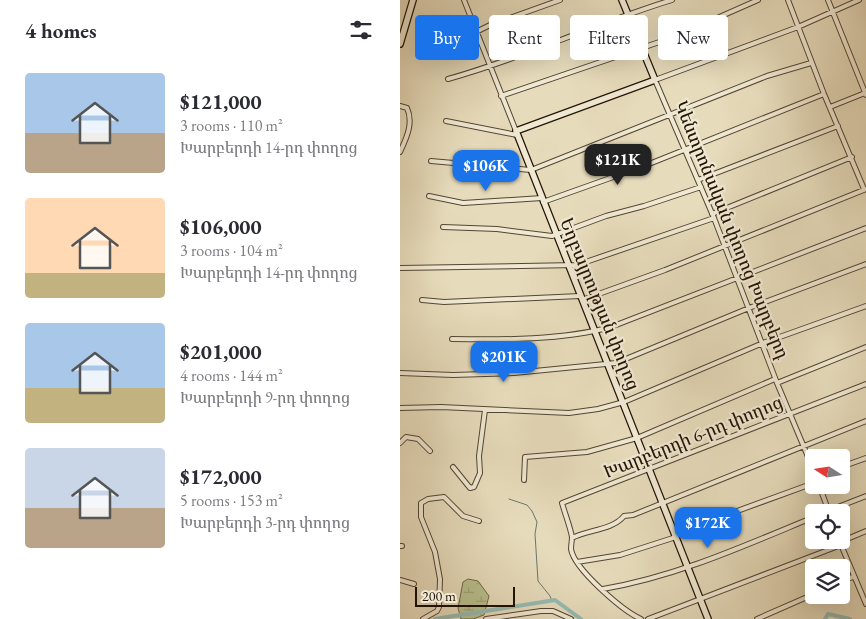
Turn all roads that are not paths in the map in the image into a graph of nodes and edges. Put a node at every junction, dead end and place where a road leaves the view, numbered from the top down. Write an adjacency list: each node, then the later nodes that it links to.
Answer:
1 (413, 0): 16 (street)
2 (464, 0): 12 (street, Եղբայրության փողոց)
3 (560, 0): 14 (street)
4 (622, 0): 11 (street, Կենտրոնական փողոց Խարբերդ)
5 (672, 0): 11 (street)
6 (758, 0): 17 (street)
7 (788, 0): 13 (street)
8 (828, 0): 10 (street)
9 (859, 0): 10 (street)
10 (833, 12): 13 (street); 25 (street)
11 (627, 14): 21 (street)
12 (470, 15)
13 (798, 27): 20 (street); 23 (street)
14 (479, 30)
15 (479, 39): 21 (street, Եղբայրության փողոց)
16 (400, 44)
17 (648, 46)
18 (606, 60): 26 (street)
19 (646, 60): 23 (street, Կենտրոնական փողոց Խարբերդ)
20 (812, 63): 24 (street); 29 (street)
21 (490, 67): 22 (street); 26 (street, Եղբայրության փողոց)
22 (448, 79)
23 (655, 80): 29 (street, Կենտրոնական փողոց Խարբերդ); 32 (street)
24 (824, 94): 28 (street); 33 (street)
25 (866, 94): 28 (street)
26 (502, 96): 32 (street, Եղբայրության փողոց)
27 (400, 106): 34 (street)
28 (830, 107): 31 (street)
29 (670, 113): 33 (street, Կենտրոնական փողոց Խարբերդ); 37 (street)
30 (446, 120): 32 (street)
31 (838, 126): 35 (street); 38 (street)
32 (516, 133): 37 (street, Եղբայրության փողոց)
33 (685, 149): 38 (street, Կենտրոնական փողոց Խարբերդ); 42 (street)
34 (400, 152)
35 (852, 158): 40 (street); 43 (street)
36 (431, 161): 37 (street)
37 (531, 170): 42 (street, Եղբայրության փողոց)
38 (698, 180): 39 (street, Կենտրոնական փողոց Խարբերդ)
39 (701, 186): 43 (street, Կենտրոնական փողոց Խարբերդ); 46 (street)
40 (865, 189): 47 (street)
41 (429, 196): 42 (street)
42 (542, 200): 46 (street, Եղբայրության փողոց)
43 (713, 216): 47 (street, Կենտրոնական փողոց Խարբերդ); 49 (street)
44 (443, 227): 46 (street)
45 (866, 228): 51 (street)
46 (556, 235): 49 (street, Եղբայրության փողոց)
47 (725, 245): 51 (street, Կենտրոնական փողոց Խարբերդ); 52 (street)
48 (866, 264): 55 (street)
49 (568, 265): 50 (street); 52 (street, Եղբայրության փողոց)
50 (400, 268)
51 (737, 279): 55 (street, Կենտրոնական փողոց Խարբերդ); 56 (street)
52 (581, 298): 53 (street); 56 (street, Եղբայրության փողոց)
53 (422, 300)
54 (866, 306): 58 (street)
55 (749, 308): 58 (street, Կենտրոնական փողոց Խարբերդ); 60 (street)
56 (594, 332): 57 (street); 60 (street, Եղբայրության փողոց)
57 (452, 340)
58 (763, 343): 62 (street, Կենտրոնական փողոց Խարբերդ); 64 (street)
59 (866, 347): 62 (street)
60 (608, 364): 61 (street); 64 (street, Եղբայրության փողոց)
61 (400, 373)
62 (776, 381): 67 (street, Կենտրոնական փողոց Խարբերդ); 69 (street)
63 (866, 384): 67 (street, Խարբերդի 6-րդ փողոց)
64 (624, 402): 66 (street); 69 (street, Եղբայրության փողոց)
65 (400, 408): 66 (street)
66 (485, 410): 76 (street)
67 (790, 413): 71 (street, Կենտրոնական փողոց Խարբերդ); 77 (street, Խարբերդի 6-րդ փողոց)
68 (866, 421): 71 (street)
69 (637, 438): 77 (street, Եղբայրության փողոց); 78 (street)
70 (400, 443): 73 (street)
71 (804, 446): 72 (street, Կենտրոնական փողոց Խարբերդ); 81 (street)
72 (805, 449)
73 (430, 451)
74 (866, 458): 75 (street)
75 (850, 464)
76 (453, 467)
77 (649, 470): 81 (street, Եղբայրության փողոց); 87 (street, Խարբերդի 6-րդ փողոց)
78 (524, 480)
79 (805, 486): 86 (street)
80 (866, 496): 82 (street)
81 (662, 502): 86 (street, Եղբայրության փողոց); 87 (street)
82 (847, 504)
83 (479, 521): 102 (street)
84 (805, 521): 92 (street)
85 (866, 531): 88 (street)
86 (675, 536): 91 (street); 92 (street, Եղբայրության փողոց)
87 (572, 538): 91 (street)
88 (850, 538)
89 (823, 549): 99 (street)
90 (843, 549): 93 (street)
91 (576, 562): 97 (street)
92 (687, 567): 97 (street); 99 (street, Եղբայրության փողոց)
93 (853, 577): 94 (street); 100 (street)
94 (850, 578)
95 (400, 580): 96 (street)
96 (414, 584)
97 (604, 589): 106 (street)
98 (805, 598): 109 (street)
99 (700, 599): 107 (street); 108 (street, Եղբայրության փողոց)
100 (866, 604)
101 (529, 612): 103 (street); 104 (street); 105 (street)
102 (424, 619)
103 (486, 619)
104 (530, 619)
105 (571, 619)
106 (641, 619)
107 (648, 619)
108 (708, 619)
109 (756, 619)

